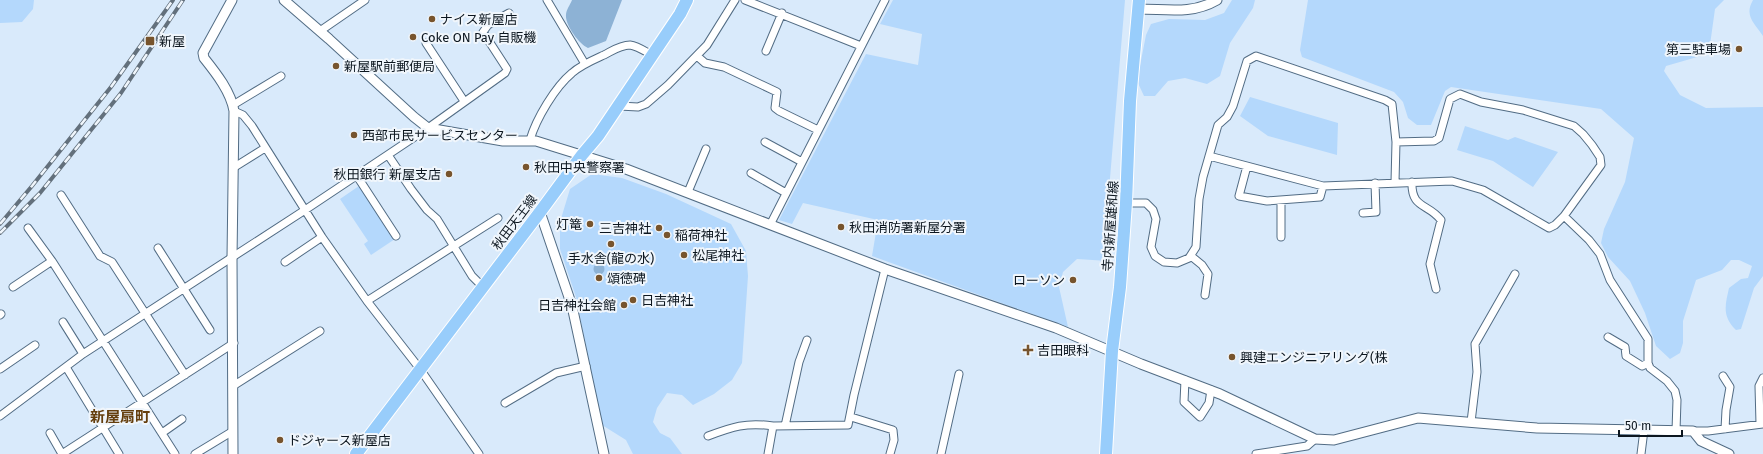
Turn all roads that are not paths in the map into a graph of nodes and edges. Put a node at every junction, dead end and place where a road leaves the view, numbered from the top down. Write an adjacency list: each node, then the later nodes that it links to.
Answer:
1 (232, 0): 23 (street)
2 (284, 0): 13 (street)
3 (366, 0): 13 (street)
4 (547, 0): 19 (street)
5 (687, 0): 17 (main road, 秋田天王線)
6 (735, 0): 18 (street)
7 (745, 0): 12 (street)
8 (885, 0): 15 (street)
9 (1217, 0): 10 (street)
10 (1139, 4): 47 (main road, 寺内新屋雄和線)
11 (509, 13): 21 (street)
12 (782, 13): 15 (street); 16 (street)
13 (320, 31): 24 (street)
14 (426, 43): 21 (street)
15 (861, 46): 25 (street)
16 (766, 51)
17 (652, 55): 19 (street); 22 (main road, 秋田天王線)
18 (697, 56): 22 (street); 25 (street)
19 (585, 64): 26 (street)
20 (281, 76): 23 (street)
21 (464, 101): 24 (street)
22 (619, 106): 32 (main road, 秋田天王線)
23 (234, 108): 29 (street); 36 (street)
24 (428, 128): 26 (street); 31 (street)
25 (818, 130): 34 (street)
26 (530, 140): 32 (street)
27 (765, 142): 34 (street)
28 (1396, 142): 33 (street); 39 (street); 51 (street)
29 (265, 148): 36 (street); 48 (street)
30 (706, 148): 43 (street)
31 (388, 155): 38 (street); 58 (street)
32 (582, 155): 43 (street); 49 (main road, 秋田天王線)
33 (1209, 156): 35 (street); 60 (street)
34 (802, 162): 44 (street)
35 (1247, 166): 42 (street); 46 (street)
36 (233, 168): 61 (street)
37 (751, 173): 44 (street)
38 (357, 176): 48 (street); 55 (street)
39 (1395, 182): 40 (street); 41 (street)
40 (1412, 182): 51 (street); 69 (street)
41 (1375, 184): 42 (street); 50 (street)
42 (1323, 186): 46 (street)
43 (688, 192): 53 (street)
44 (786, 193): 53 (street)
45 (61, 195): 72 (street)
46 (1281, 200): 57 (street)
47 (1126, 203): 60 (street); 81 (main road, 寺内新屋雄和線)
48 (306, 210): 56 (street); 61 (street)
49 (540, 212): 67 (main road, 秋田天王線); 84 (street)
50 (1363, 213)
51 (1564, 216): 83 (street)
52 (498, 218): 58 (street)
53 (770, 225): 64 (street)
54 (28, 228): 62 (street)
55 (396, 236)
56 (322, 237): 63 (street); 71 (street)
57 (1281, 237)
58 (453, 246): 67 (street); 71 (street)
59 (158, 248): 68 (street)
60 (1191, 256): 70 (street)
61 (232, 258): 68 (street); 79 (street)
62 (52, 261): 66 (street); 78 (street)
63 (285, 262)
64 (885, 269): 81 (street); 98 (street)
65 (1515, 274): 101 (street)
66 (13, 287)
67 (483, 287): 87 (main road, 秋田天王線)
68 (184, 289): 72 (street); 74 (street)
69 (1436, 289)
70 (1205, 295)
71 (367, 302): 87 (street)
72 (146, 313): 78 (street); 89 (street)
73 (63, 322): 82 (street)
74 (210, 330)
75 (320, 331): 93 (street)
76 (1608, 337): 83 (street)
77 (807, 340): 103 (street)
78 (104, 341): 82 (street); 95 (street)
79 (234, 343): 89 (street); 93 (street)
80 (35, 345): 86 (street)
81 (1112, 351): 92 (street); 126 (main road, 寺内新屋雄和線)
82 (83, 354): 85 (street)
83 (1648, 363): 108 (street)
84 (586, 366): 96 (street); 122 (street)
85 (66, 367): 97 (street); 104 (street)
86 (0, 369)
87 (420, 369): 120 (main road, 秋田天王線); 121 (street)
88 (959, 374): 125 (street)
89 (185, 375): 95 (street)
90 (1723, 376): 105 (street)
91 (1763, 378): 100 (street)
92 (1185, 380): 94 (street); 94 (street)
93 (233, 386): 107 (street)
94 (1211, 390): 113 (street)
95 (142, 402): 104 (street); 111 (street)
96 (505, 403)
97 (0, 416)
98 (851, 417): 103 (street); 124 (street)
99 (182, 419): 111 (street)
100 (1762, 420): 105 (street)
101 (1471, 422): 106 (street); 113 (street)
102 (773, 426): 103 (street); 112 (street); 123 (street)
103 (785, 426)
104 (102, 428): 114 (street); 116 (street)
105 (1725, 429): 109 (street)
106 (1644, 430): 108 (street); 128 (street)
107 (233, 431): 118 (street); 119 (street)
108 (1676, 431): 109 (street)
109 (1693, 432): 129 (street)
110 (50, 433): 115 (street)
111 (162, 433): 117 (street)
112 (708, 436)
113 (1315, 439): 127 (street)
114 (71, 452): 115 (street)
115 (62, 454)
116 (119, 454)
117 (175, 454)
118 (195, 454)
119 (233, 454)
120 (356, 454)
121 (479, 454)
122 (604, 454)
123 (768, 454)
124 (890, 454)
125 (941, 454)
126 (1106, 454)
127 (1256, 454)
128 (1641, 454)
129 (1728, 454)

